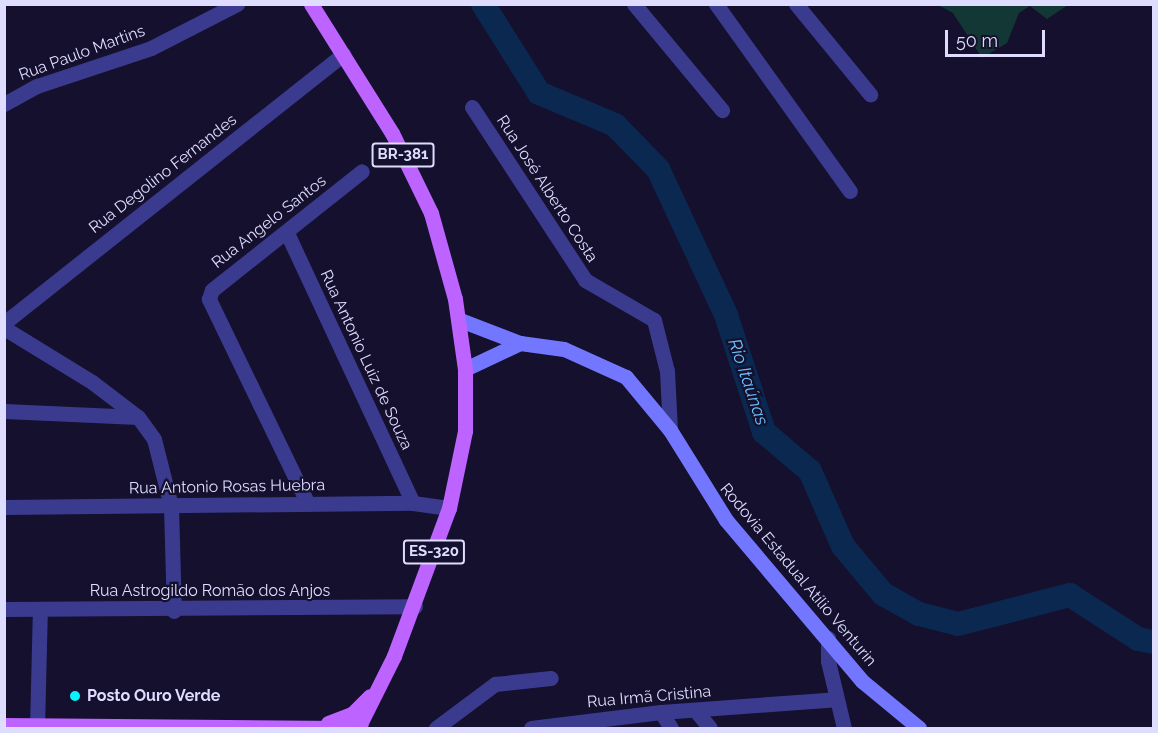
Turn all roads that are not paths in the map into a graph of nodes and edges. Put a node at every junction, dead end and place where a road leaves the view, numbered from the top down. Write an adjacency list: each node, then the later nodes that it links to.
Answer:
1 (237, 4): 8 (street, Rua Paulo Martins)
2 (311, 4): 6 (main road, BR-381)
3 (634, 4): 10 (street)
4 (716, 4): 12 (street)
5 (796, 4): 7 (street)
6 (343, 54): 14 (main road, BR-381); 15 (street, Rua Degolino Fernandes)
7 (870, 94)
8 (4, 104)
9 (472, 107): 21 (street, Rua José Alberto Costa)
10 (722, 110)
11 (362, 171): 13 (street, Rua Angelo Santos)
12 (850, 191)
13 (287, 233): 22 (street, Rua Antonio Luiz de Souza); 23 (street, Rua Angelo Santos)
14 (460, 320): 17 (main road, Rodovia Estadual Atílio Venturin); 18 (main road, BR-381)
15 (4, 323)
16 (4, 328): 20 (street)
17 (520, 343): 18 (main road); 21 (main road, Rodovia Estadual Atílio Venturin)
18 (465, 369): 26 (main road, ES-320)
19 (4, 411): 20 (street)
20 (138, 417): 24 (street)
21 (669, 429): 31 (main road, Rodovia Estadual Atílio Venturin)
22 (413, 503): 23 (street, Rua Antonio Rosas Huebra); 26 (street, Rua Antonio Rosas Huebra)
23 (308, 504): 24 (street, Rua Antonio Rosas Huebra)
24 (171, 506): 25 (street, Rua Antonio Rosas Huebra); 30 (street)
25 (4, 507)
26 (449, 508): 27 (main road, ES-320)
27 (415, 606): 30 (street, Rua Astrogildo Romão dos Anjos); 33 (main road, ES-320)
28 (4, 609): 29 (street, Rua Astrogildo Romão dos Anjos)
29 (40, 609): 30 (street, Rua Astrogildo Romão dos Anjos); 40 (street)
30 (174, 611)
31 (828, 638): 34 (street); 46 (main road, Rodovia Estadual Atílio Venturin)
32 (551, 678): 41 (street)
33 (381, 682): 38 (main road); 39 (main road, ES-320)
34 (836, 699): 35 (street, Rua Irmã Cristina); 45 (street)
35 (694, 710): 36 (street, Rua Irmã Cristina); 44 (street)
36 (661, 712): 42 (street, Rua Irmã Cristina); 43 (street)
37 (4, 725): 40 (main road, ES-320)
38 (313, 726): 39 (main road, ES-320); 40 (main road, ES-320)
39 (360, 726)
40 (37, 727)
41 (436, 729)
42 (531, 729)
43 (671, 729)
44 (710, 729)
45 (844, 729)
46 (919, 729)

